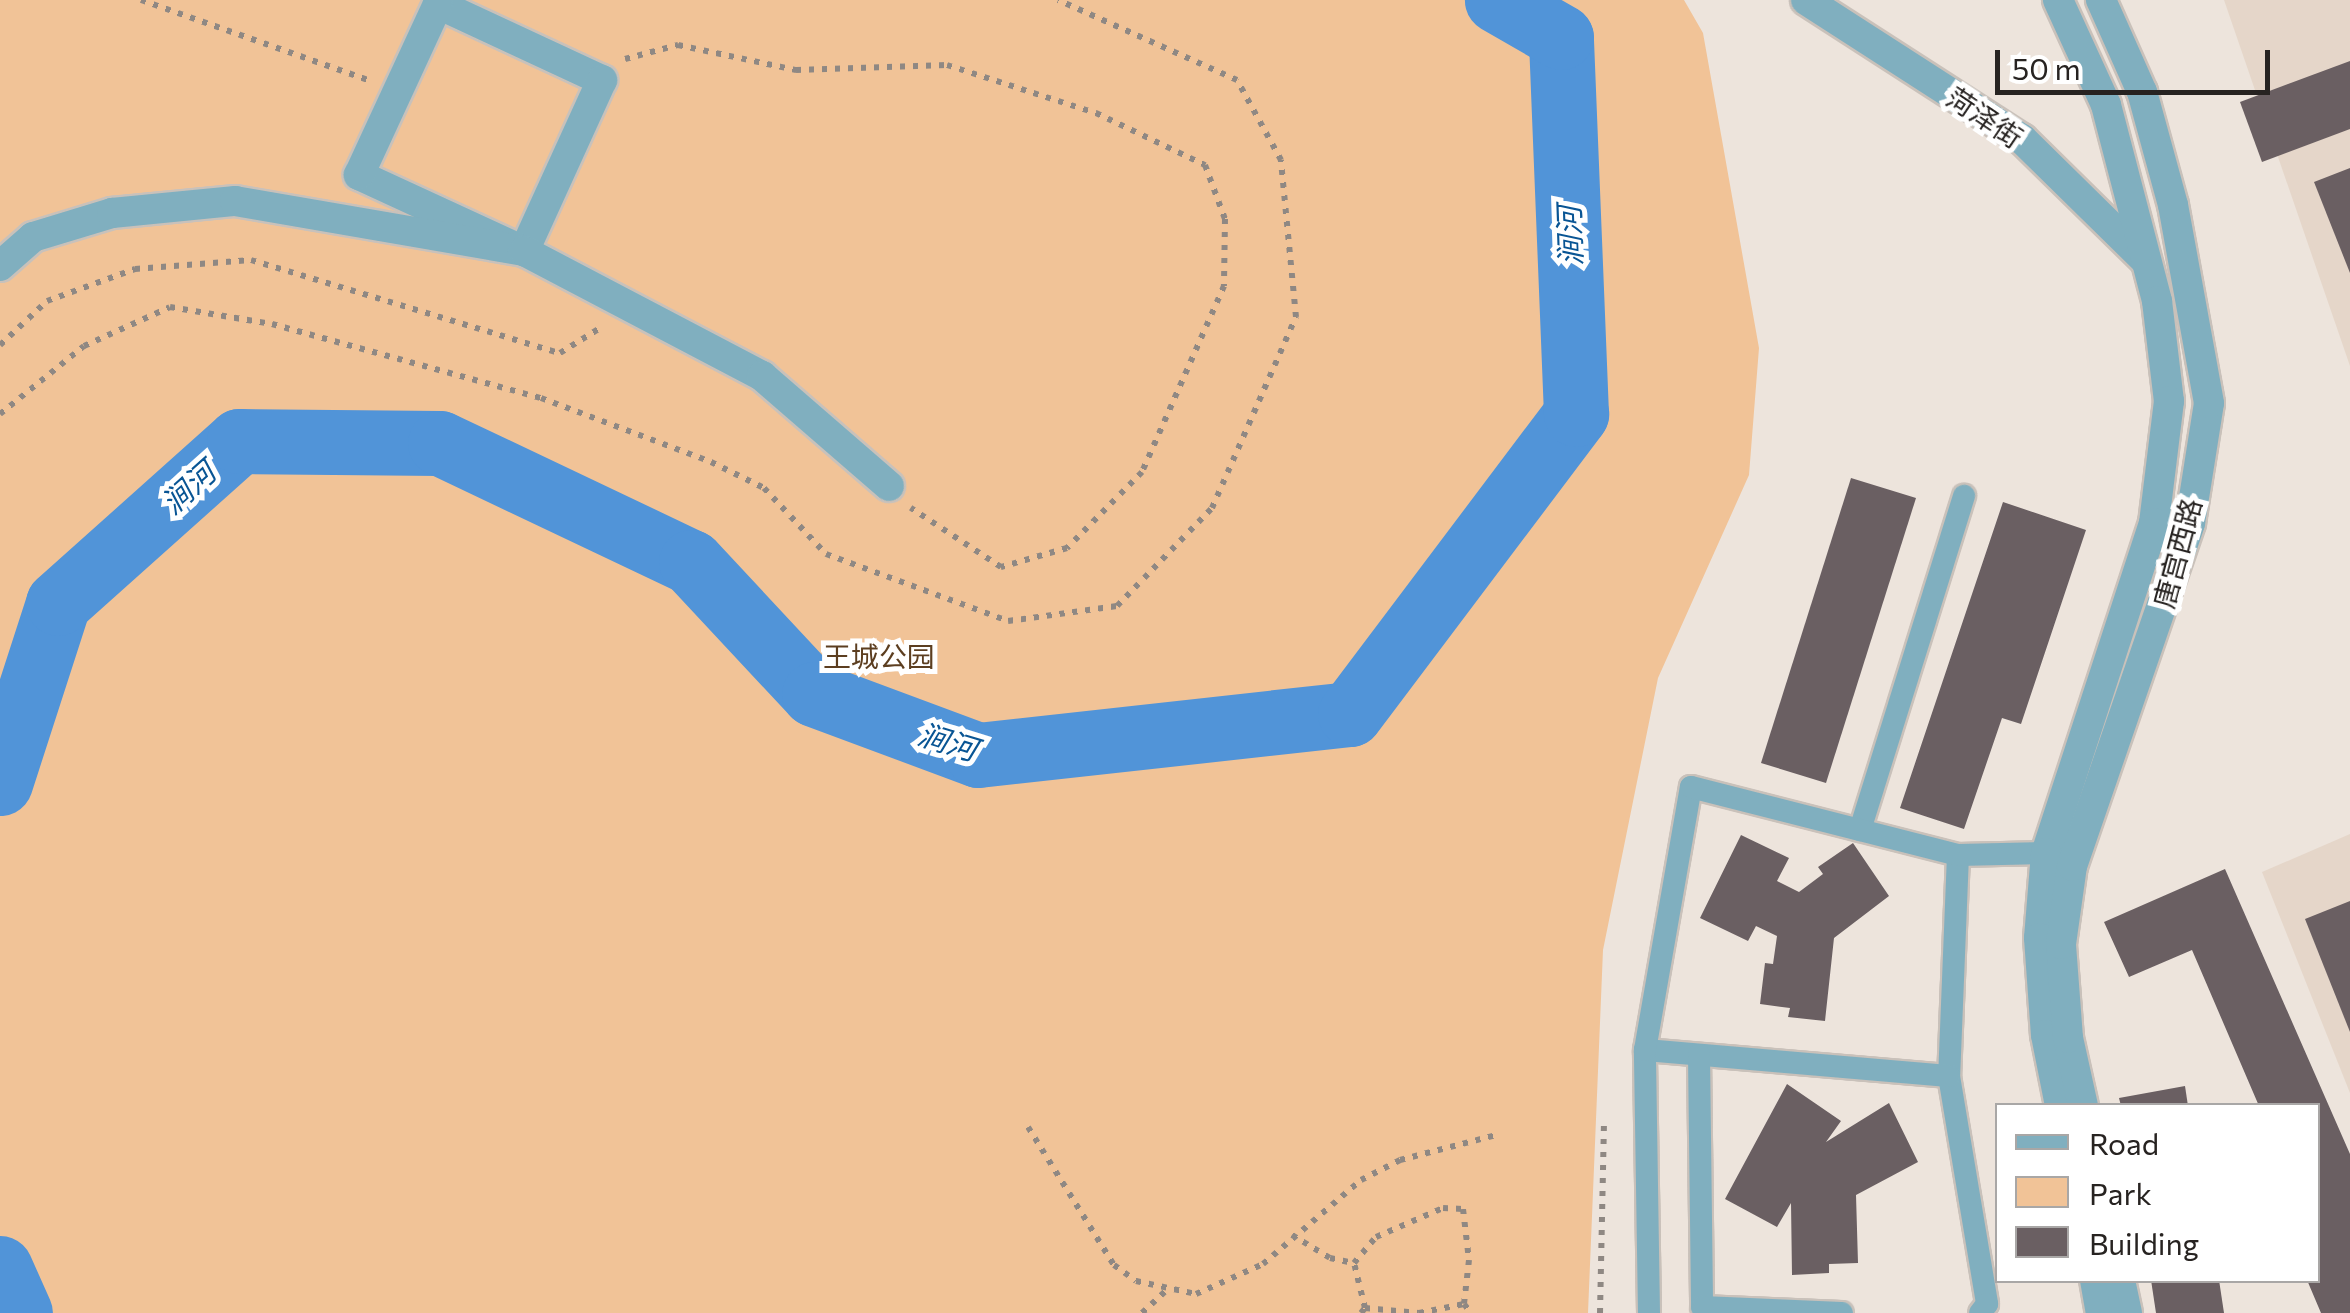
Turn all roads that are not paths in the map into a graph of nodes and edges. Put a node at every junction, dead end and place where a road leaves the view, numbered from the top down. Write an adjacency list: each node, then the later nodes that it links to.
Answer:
1 (1806, 0): 5 (street, 菏泽街)
2 (2058, 0): 5 (street, 唐宫西路)
3 (2100, 0): 16 (street, 唐宫西路)
4 (524, 251): 4 (street); 6 (street); 7 (street)
5 (2144, 259): 10 (street, 唐宫西路)
6 (0, 266)
7 (889, 486)
8 (1964, 496): 9 (lane)
9 (1860, 830): 11 (lane); 12 (lane)
10 (2046, 853): 11 (lane); 15 (street, 唐宫西路)
11 (1958, 855): 14 (lane)
12 (1645, 1050): 13 (lane); 19 (lane)
13 (1699, 1055): 14 (lane); 20 (lane)
14 (1949, 1076): 21 (lane)
15 (2059, 1103)
16 (2082, 1103)
17 (2095, 1283): 22 (street)
18 (2121, 1283): 23 (street)
19 (1649, 1313)
20 (1842, 1313)
21 (1980, 1313)
22 (2101, 1313)
23 (2128, 1313)

